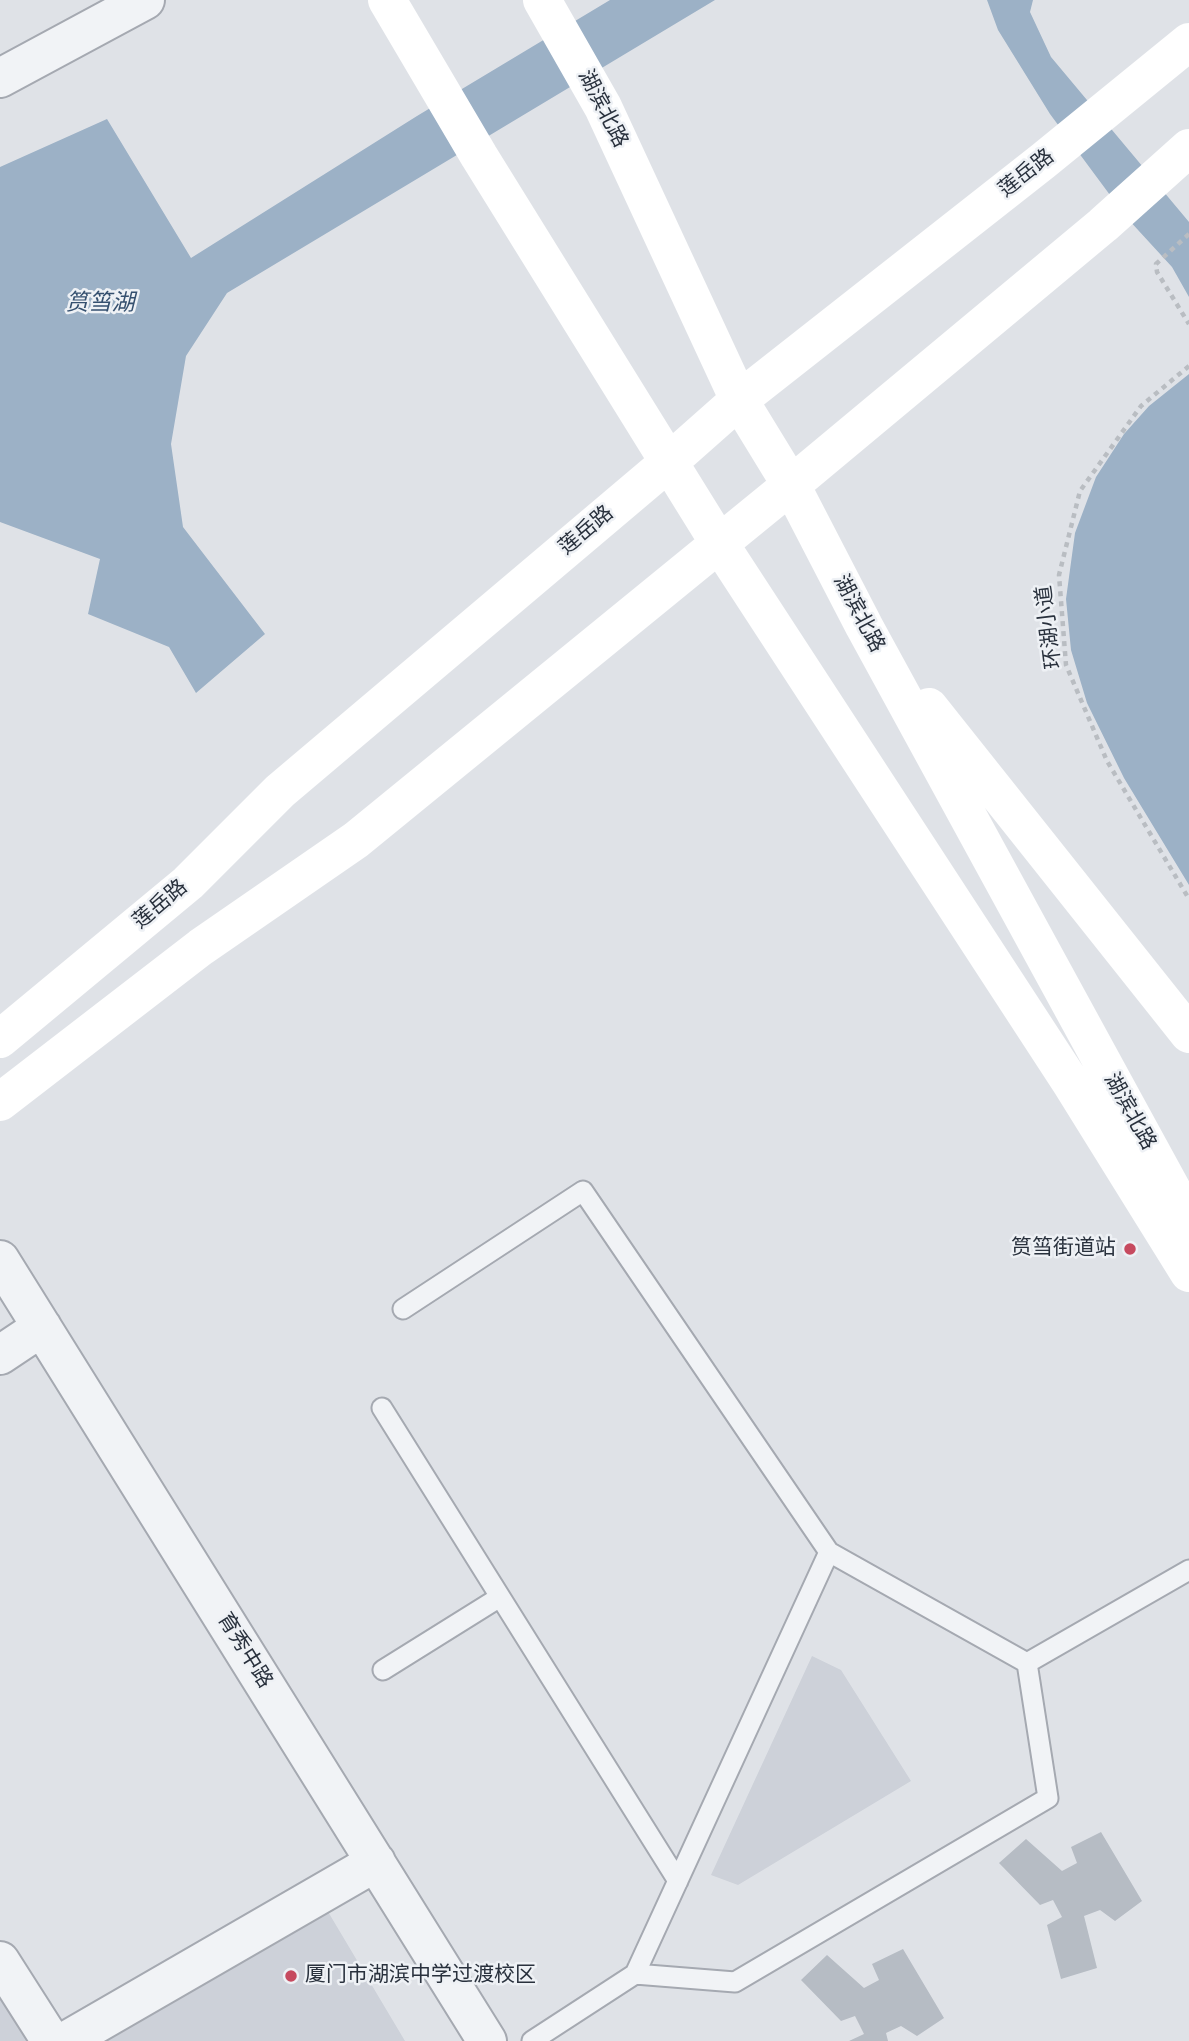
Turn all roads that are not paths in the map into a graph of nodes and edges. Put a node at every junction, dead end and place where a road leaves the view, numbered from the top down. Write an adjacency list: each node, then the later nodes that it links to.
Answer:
1 (145, 0): 5 (street)
2 (387, 0): 8 (main road)
3 (545, 6): 7 (main road, 湖滨北路)
4 (1189, 42): 7 (main road, 莲岳路)
5 (0, 78)
6 (1182, 154): 9 (main road)
7 (739, 400): 8 (main road, 莲岳路); 9 (main road, 湖滨北路)
8 (669, 462): 10 (main road); 13 (main road, 莲岳路)
9 (791, 485): 10 (main road); 11 (main road, 湖滨北路)
10 (719, 543): 14 (main road); 17 (main road)
11 (864, 626): 12 (main road); 15 (main road, 湖滨北路)
12 (1189, 1034)
13 (0, 1039)
14 (0, 1102)
15 (1189, 1221)
16 (0, 1260): 19 (street, 育秀中路)
17 (1189, 1273)
18 (403, 1309): 22 (lane)
19 (42, 1327): 20 (street); 27 (street, 育秀中路)
20 (0, 1355)
21 (382, 1408): 24 (lane)
22 (829, 1552): 25 (lane); 28 (lane)
23 (1189, 1570): 25 (lane)
24 (500, 1597): 26 (lane); 28 (lane)
25 (1027, 1663): 30 (lane)
26 (383, 1670)
27 (376, 1862): 32 (street); 33 (street, 育秀中路)
28 (678, 1881): 30 (lane)
29 (0, 1961): 31 (street)
30 (635, 1974): 34 (lane)
31 (51, 2041)
32 (66, 2041)
33 (487, 2041)
34 (532, 2041)

